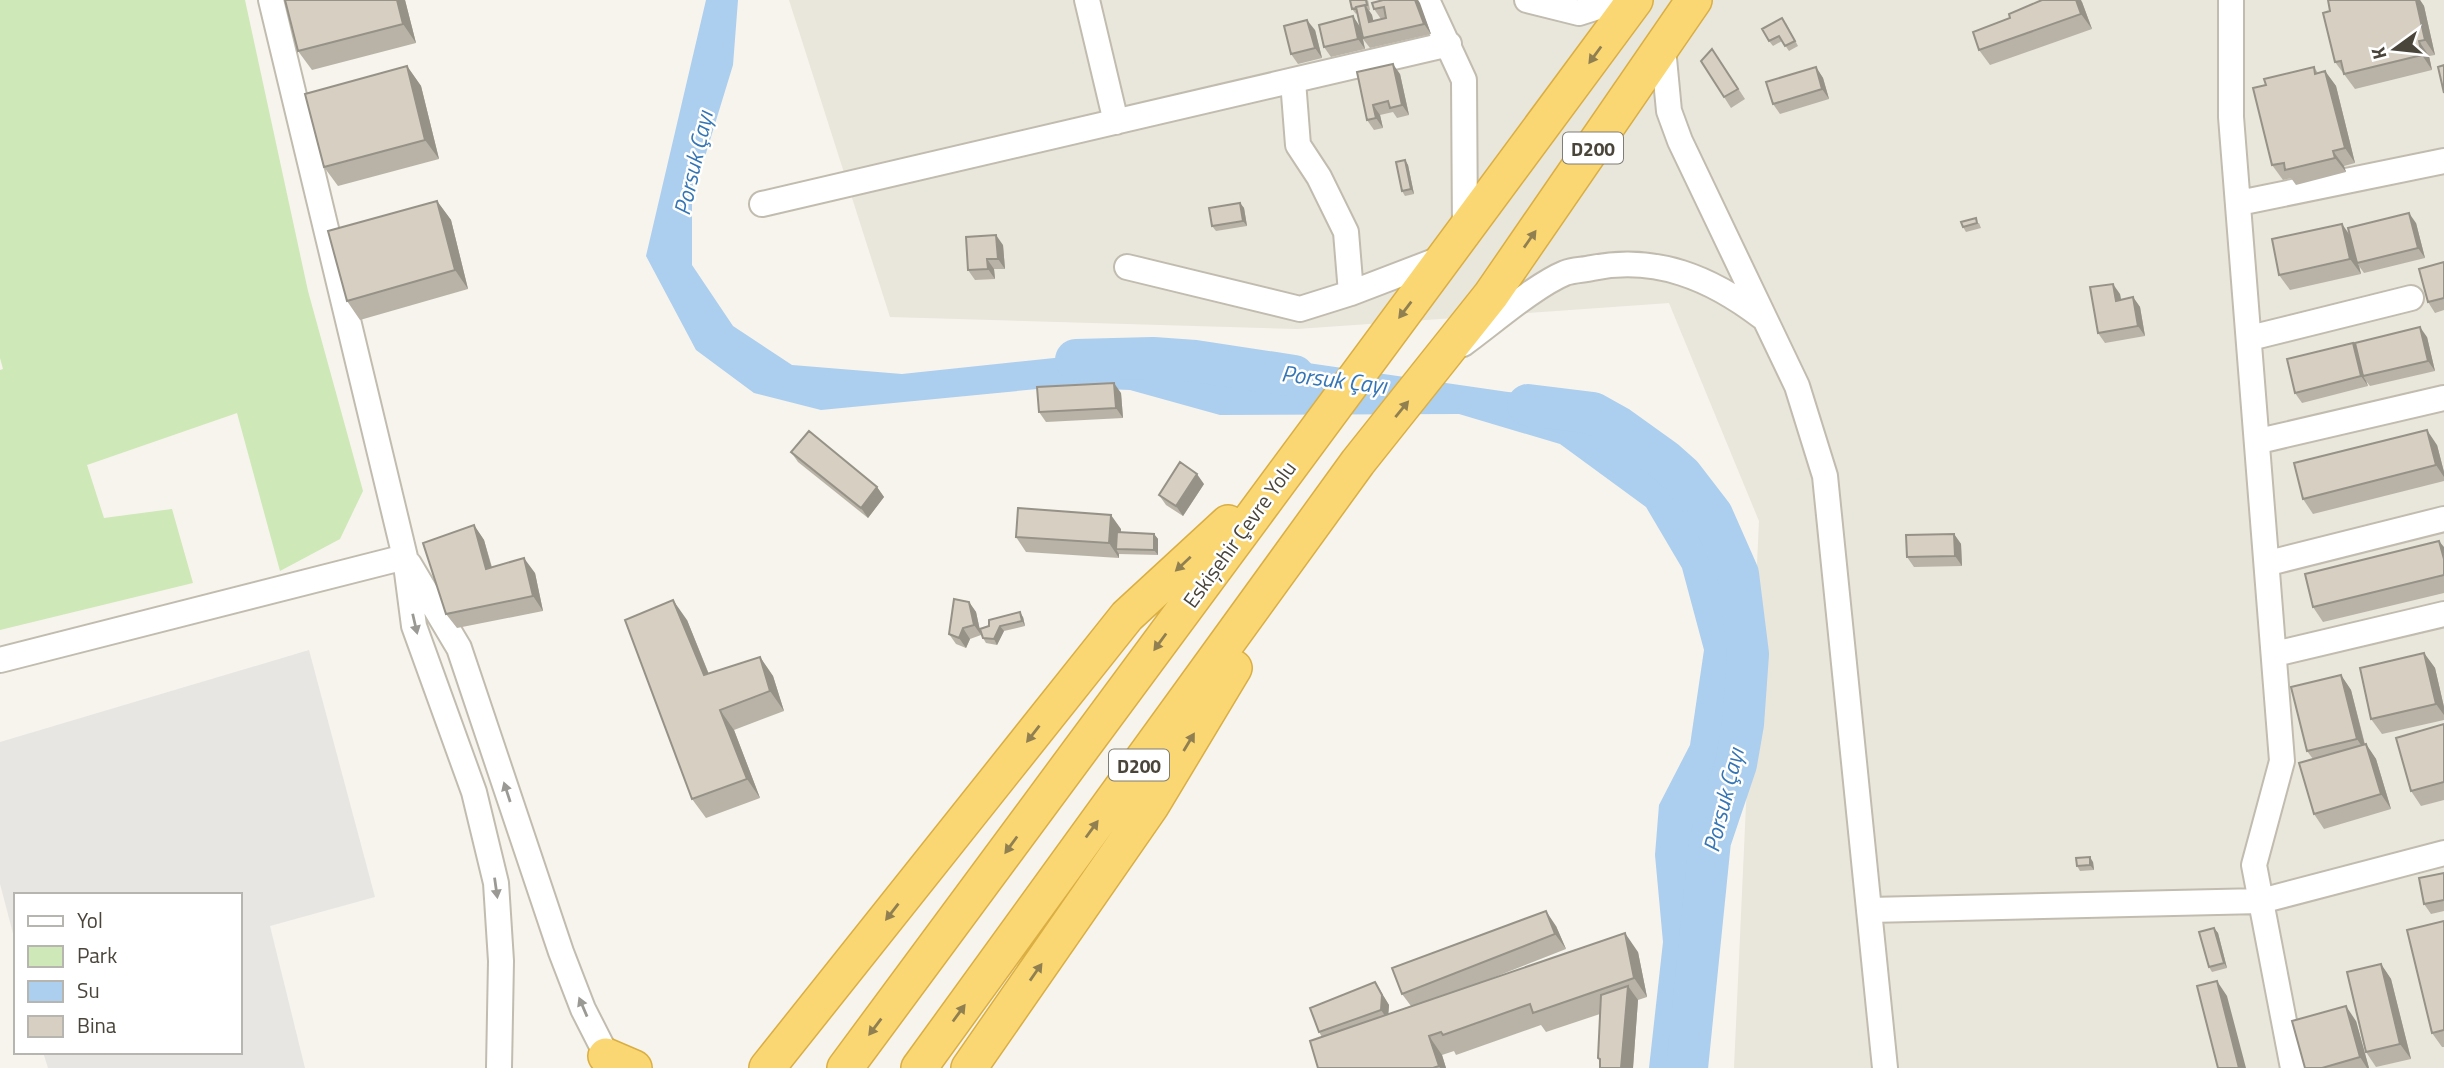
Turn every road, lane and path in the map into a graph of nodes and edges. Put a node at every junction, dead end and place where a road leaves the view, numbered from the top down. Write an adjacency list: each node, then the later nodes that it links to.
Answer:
1 (271, 0): 28 (street)
2 (1087, 0): 12 (street)
3 (1427, 0): 9 (street)
4 (1527, 0): 5 (street)
5 (1620, 0)
6 (1635, 0): 16 (highway, Eskişehir Çevre Yolu / D200, one-way to 16)
7 (1694, 0): 10 (highway, D200)
8 (2231, 0): 14 (street)
9 (1449, 44): 11 (street); 16 (street)
10 (1663, 48): 20 (street); 22 (highway, D200, one-way to 10)
11 (1293, 81): 12 (street); 18 (street)
12 (1115, 122): 15 (street)
13 (2444, 161): 14 (street)
14 (2239, 203): 21 (street)
15 (762, 204)
16 (1455, 244): 18 (street); 26 (highway, Eskişehir Çevre Yolu / D200, one-way to 26)
17 (1127, 267): 18 (street)
18 (1351, 293)
19 (2410, 298): 21 (street)
20 (1769, 322): 22 (street); 35 (street)
21 (2250, 338): 24 (street)
22 (1440, 361): 25 (highway, D200, one-way to 22)
23 (2444, 398): 24 (street)
24 (2259, 441): 29 (street)
25 (1358, 462): 40 (highway, D200, one-way to 25); 41 (highway, one-way to 25)
26 (1287, 468): 37 (highway, one-way to 37); 39 (highway, Eskişehir Çevre Yolu / D200, one-way to 39)
27 (2444, 519): 29 (street)
28 (405, 557): 32 (street); 36 (street, one-way to 28); 38 (street, one-way to 38)
29 (2269, 563): 31 (street)
30 (2444, 614): 31 (street)
31 (2275, 654): 34 (street)
32 (0, 660)
33 (2444, 853): 34 (street)
34 (2261, 901): 35 (street); 43 (street)
35 (1869, 910): 42 (street)
36 (618, 1064)
37 (766, 1067)
38 (499, 1068)
39 (845, 1068)
40 (919, 1068)
41 (969, 1068)
42 (1885, 1068)
43 (2293, 1068)

